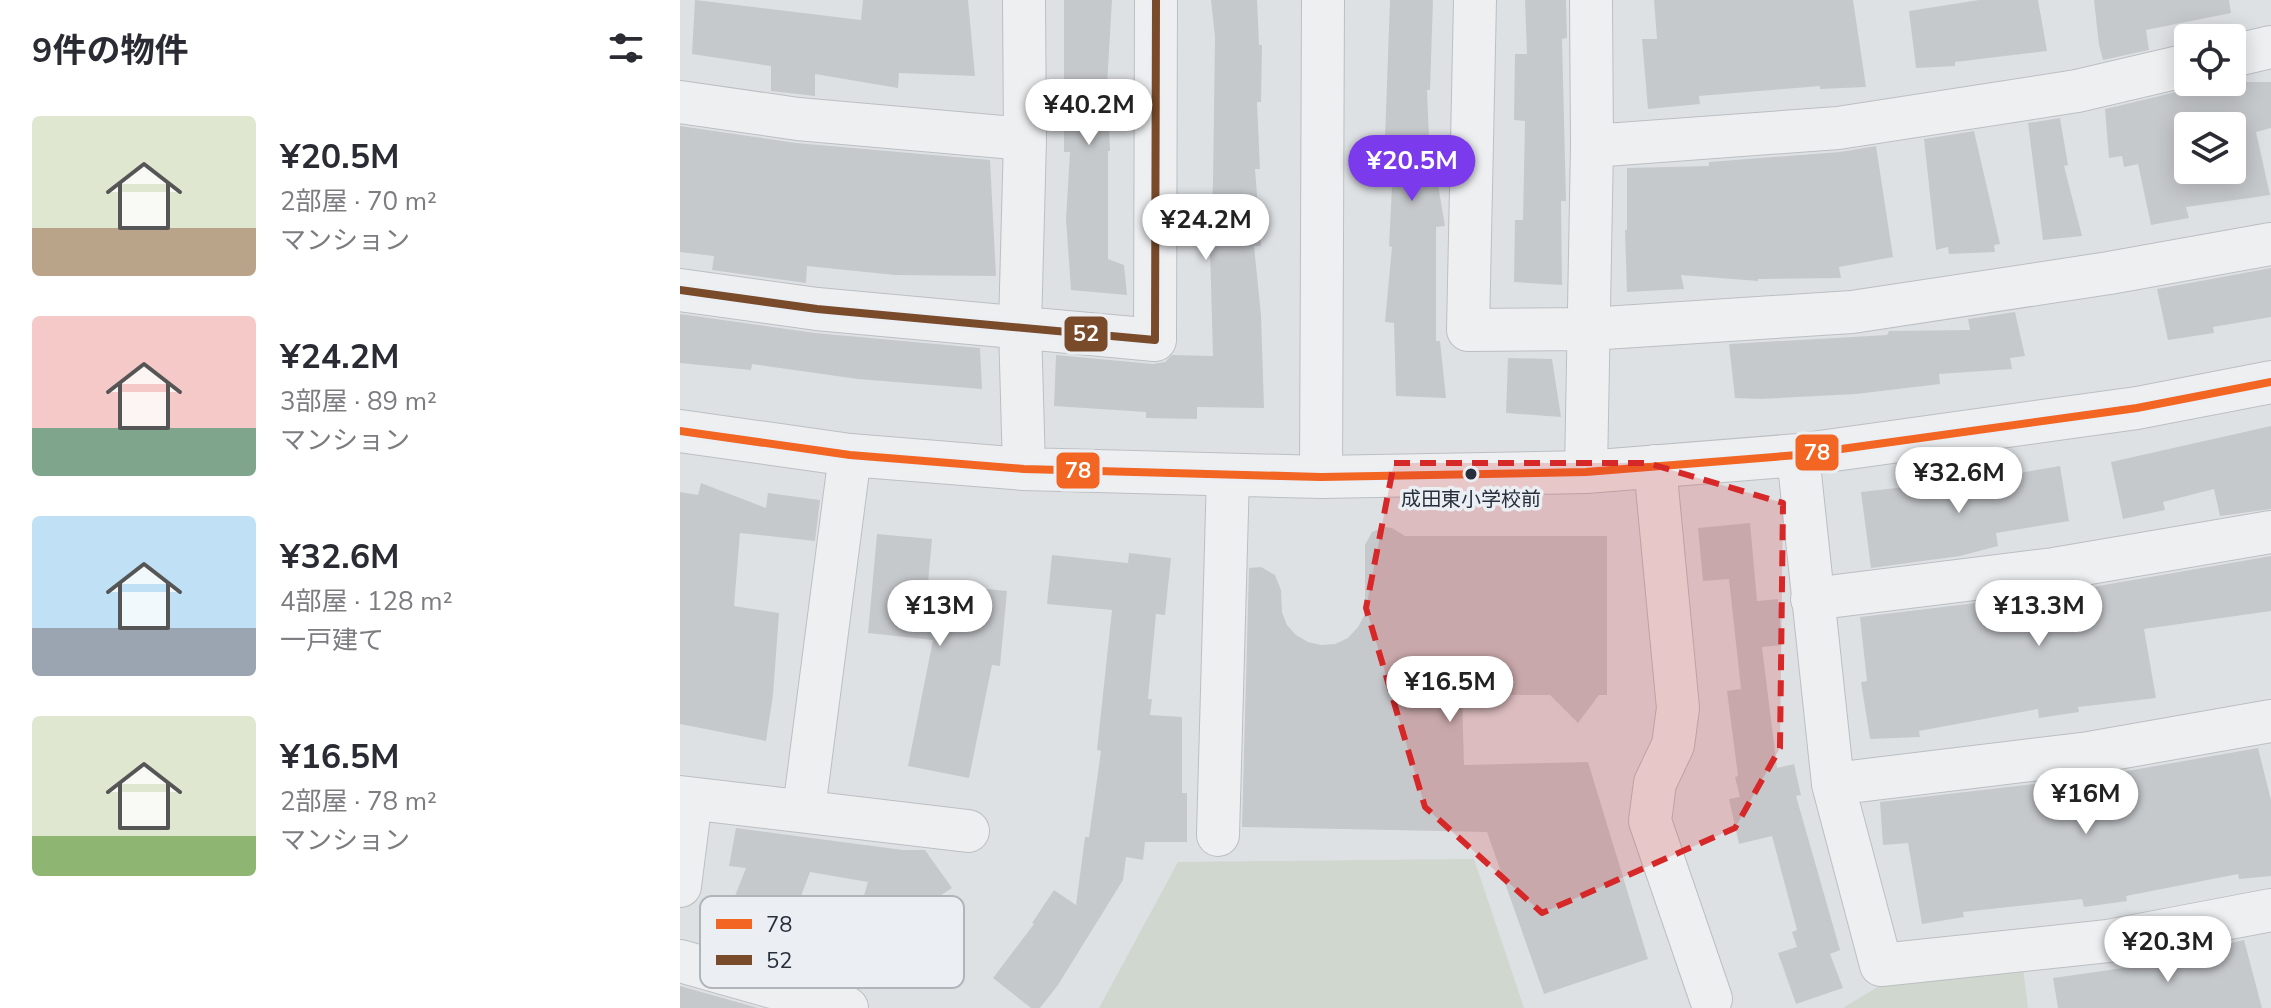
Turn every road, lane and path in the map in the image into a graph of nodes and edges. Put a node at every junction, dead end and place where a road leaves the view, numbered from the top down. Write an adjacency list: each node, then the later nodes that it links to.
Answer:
1 (1024, 0): 10 (street)
2 (1156, 0): 14 (street)
3 (1323, 0): 24 (street)
4 (1475, 0): 15 (street)
5 (1591, 0): 11 (street)
6 (2271, 47): 7 (street)
7 (2246, 53)
8 (2174, 68): 11 (street)
9 (680, 102): 10 (street)
10 (1025, 139): 14 (street)
11 (1592, 146): 15 (street)
12 (2271, 244): 15 (street)
13 (680, 290): 14 (street)
14 (1020, 327): 21 (street)
15 (1589, 329): 22 (street)
16 (2271, 382): 19 (street)
17 (680, 431): 18 (street)
18 (850, 455): 21 (street); 30 (street)
19 (1798, 455): 20 (street); 26 (street)
20 (1655, 466): 22 (street); 38 (street)
21 (1024, 469): 23 (street)
22 (1586, 472): 24 (street)
23 (1228, 475): 24 (street); 32 (street)
24 (1321, 477)
25 (2271, 532): 26 (street)
26 (1812, 599): 28 (street)
27 (2271, 721): 28 (street)
28 (1833, 784): 34 (street)
29 (686, 798): 30 (street); 33 (street)
30 (804, 809): 31 (street)
31 (968, 831)
32 (1218, 835)
33 (680, 886)
34 (2271, 910)
35 (680, 961): 36 (street)
36 (700, 967)
37 (776, 988): 39 (street)
38 (1711, 999)
39 (847, 1008)

